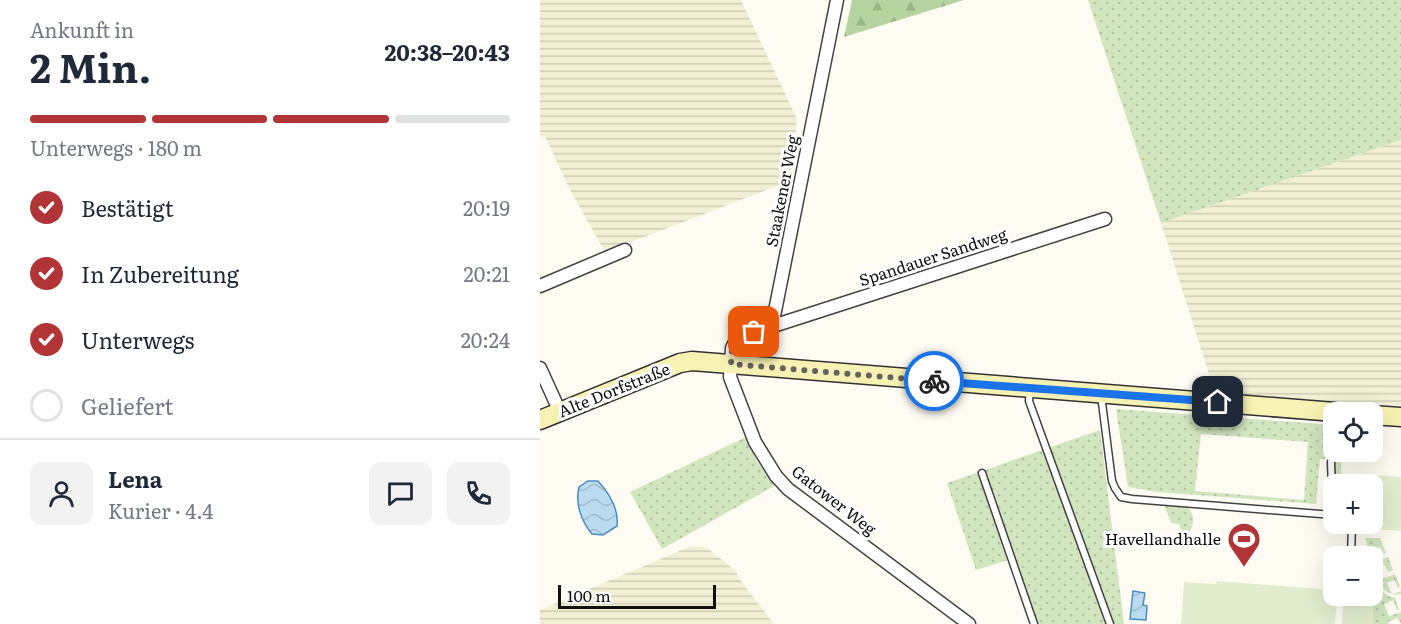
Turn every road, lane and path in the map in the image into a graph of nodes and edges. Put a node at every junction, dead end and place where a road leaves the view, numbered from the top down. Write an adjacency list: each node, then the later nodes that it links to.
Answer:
1 (837, 0): 5 (street, Staakener Weg)
2 (1105, 219): 5 (street, Spandauer Sandweg)
3 (625, 250): 4 (street)
4 (540, 286)
5 (770, 327): 6 (street)
6 (731, 364): 8 (street, Alte Dorfstraße); 11 (street, Alte Dorfstraße); 19 (street, Gatower Weg)
7 (540, 368): 11 (street)
8 (1030, 388): 9 (street, Alte Dorfstraße); 21 (lane)
9 (1101, 394): 10 (street, Alte Dorfstraße); 18 (lane)
10 (1323, 411)
11 (560, 412): 14 (street, Alte Dorfstraße)
12 (1383, 416): 13 (street)
13 (1401, 417)
14 (540, 420)
15 (1331, 462): 17 (lane)
16 (982, 473): 20 (lane)
17 (1331, 474)
18 (1323, 514)
19 (969, 624)
20 (1034, 624)
21 (1110, 624)

